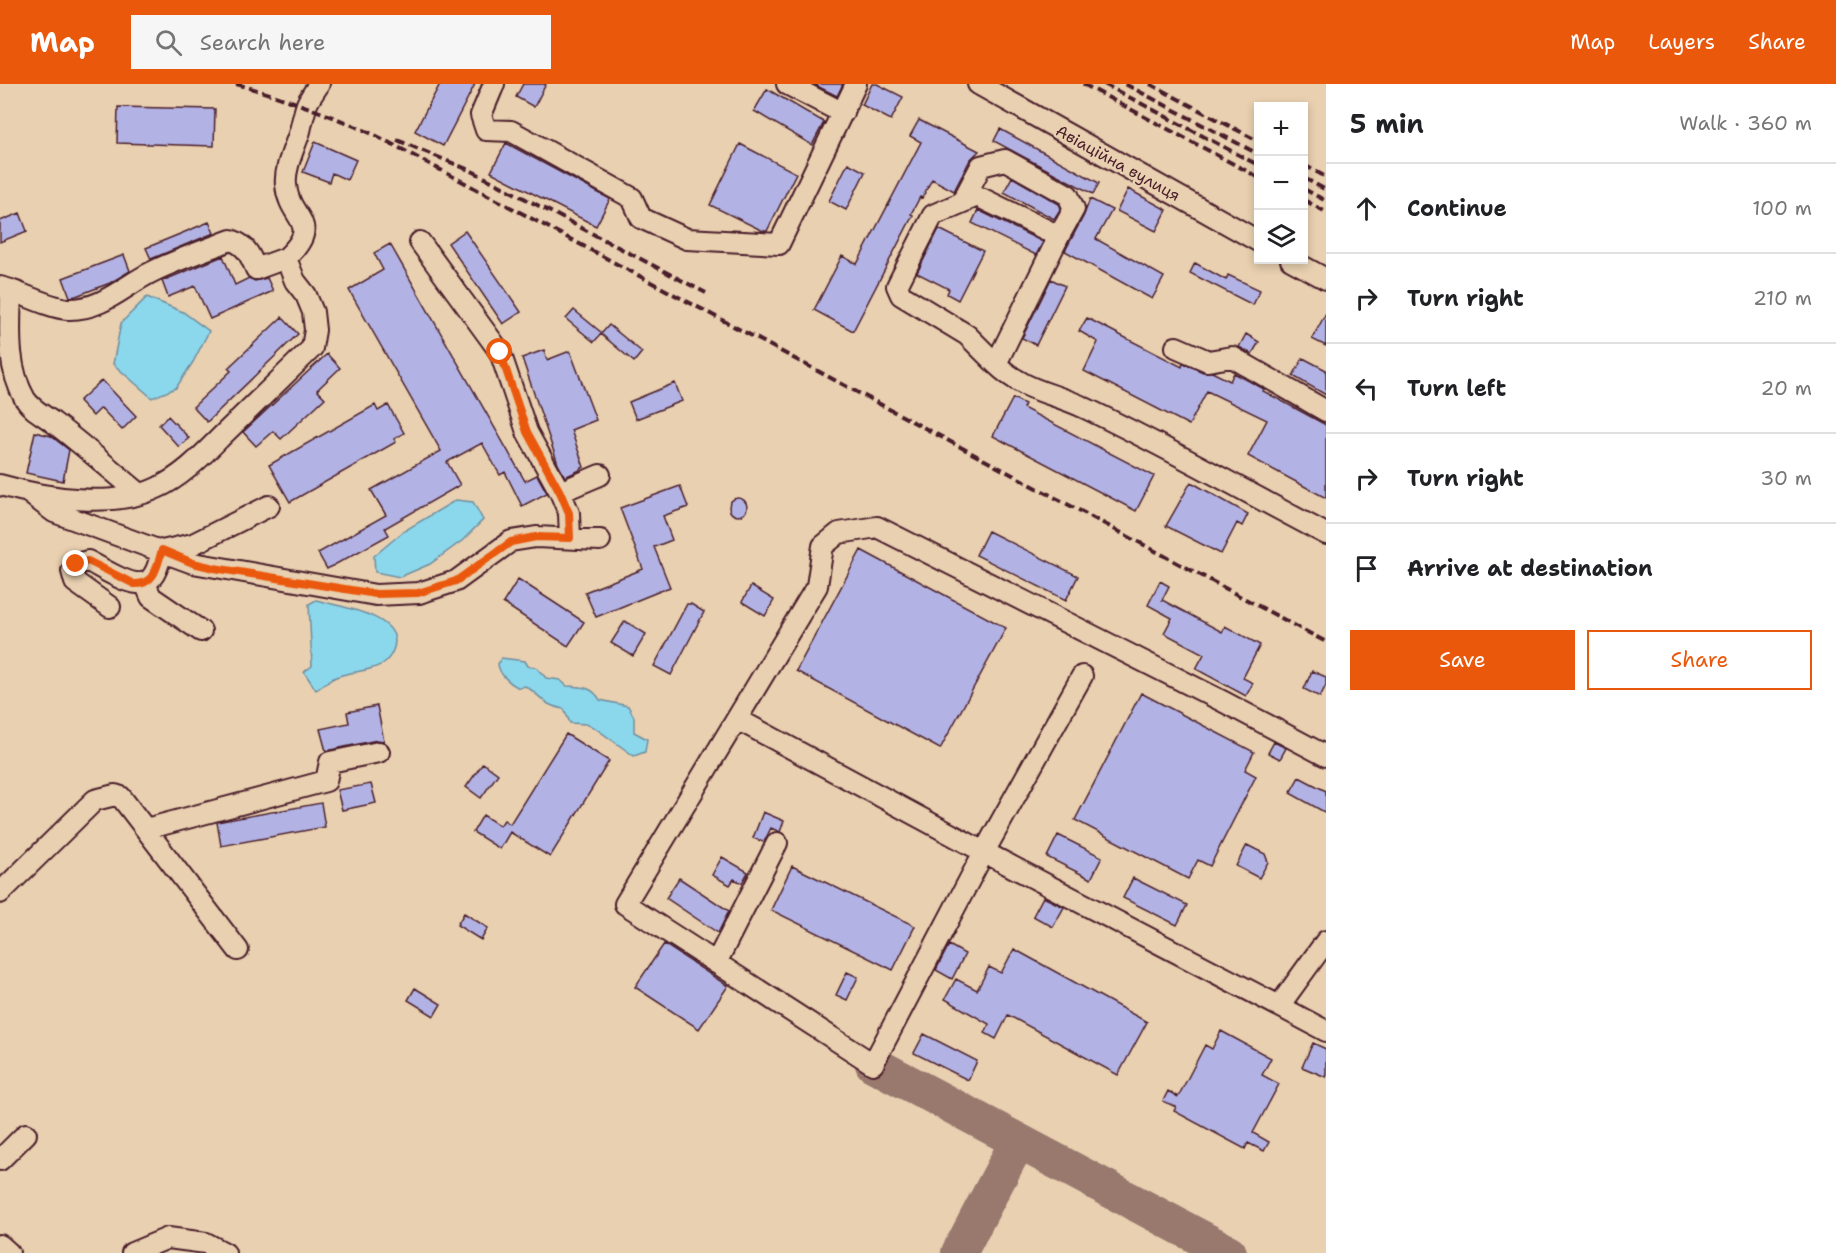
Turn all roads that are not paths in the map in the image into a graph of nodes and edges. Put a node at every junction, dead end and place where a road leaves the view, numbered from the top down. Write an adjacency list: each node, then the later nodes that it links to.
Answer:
1 (319, 84): 11 (street)
2 (494, 84): 6 (street)
3 (787, 84): 6 (street)
4 (856, 84): 6 (street)
5 (978, 84): 9 (street, Авіаційна вулиця)
6 (843, 112)
7 (962, 202): 8 (street); 8 (street); 16 (street)
8 (1059, 236): 16 (street)
9 (1254, 240)
10 (420, 242): 20 (street)
11 (286, 258): 14 (street); 22 (street)
12 (1298, 264): 13 (street)
13 (1326, 279)
14 (6, 289): 22 (street)
15 (1176, 347): 17 (street)
16 (996, 364): 24 (street)
17 (1326, 411)
18 (600, 475): 20 (street)
19 (0, 484): 21 (street)
20 (560, 492): 25 (street)
21 (28, 493): 22 (street); 27 (street)
22 (140, 494)
23 (269, 506): 27 (street)
24 (1326, 534)
25 (570, 538): 26 (street); 27 (street)
26 (600, 540)
27 (162, 550): 28 (street)
28 (145, 583): 29 (street); 30 (street)
29 (110, 607)
30 (201, 631)
31 (1082, 676): 37 (street)
32 (737, 719): 34 (street); 37 (street); 41 (street)
33 (379, 752): 35 (street)
34 (1326, 756)
35 (146, 829): 38 (street); 40 (street)
36 (777, 843): 41 (street)
37 (984, 852): 41 (street); 42 (street)
38 (0, 893)
39 (1326, 941): 42 (street)
40 (238, 950)
41 (716, 963)
42 (1279, 1006): 43 (street)
43 (1326, 1031)
44 (26, 1134): 45 (street)
45 (0, 1160)
46 (0, 1245): 47 (street)
47 (9, 1253)
48 (132, 1253): 49 (street)
49 (225, 1253)

